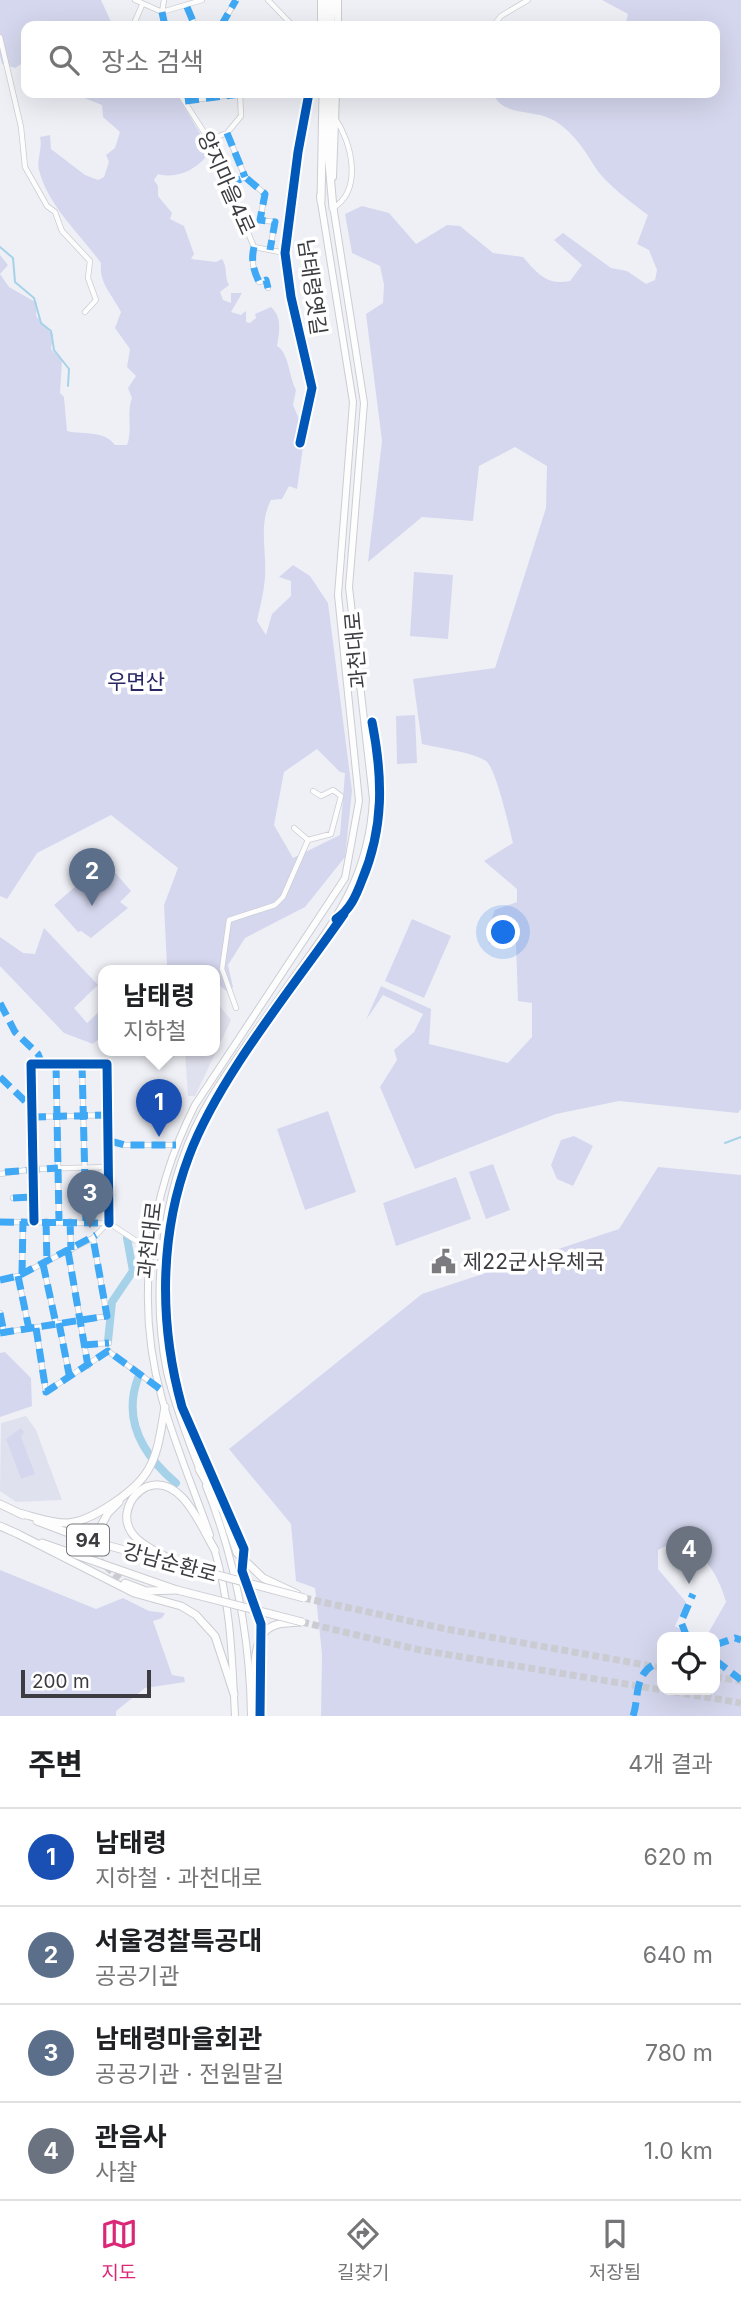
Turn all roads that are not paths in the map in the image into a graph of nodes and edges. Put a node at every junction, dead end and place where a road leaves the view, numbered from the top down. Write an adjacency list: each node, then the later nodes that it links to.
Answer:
1 (135, 0): 10 (street)
2 (164, 0): 12 (street)
3 (202, 0): 11 (street)
4 (236, 0): 16 (street)
5 (268, 0): 17 (street)
6 (324, 0): 18 (highway)
7 (332, 0): 19 (highway)
8 (338, 0): 20 (main road)
9 (528, 0): 21 (street)
10 (142, 5): 12 (street); 13 (street)
11 (187, 7): 12 (street); 15 (street)
12 (162, 12): 14 (street)
13 (134, 21)
14 (164, 21)
15 (193, 21)
16 (224, 21)
17 (288, 21)
18 (323, 21)
19 (331, 21)
20 (338, 21)
21 (497, 21)
22 (0, 37): 42 (street)
23 (183, 98): 30 (street, 양지마을4로)
24 (206, 98): 30 (street)
25 (240, 98): 32 (street)
26 (308, 98): 40 (street, 남태령옛길)
27 (321, 98): 36 (highway)
28 (330, 98): 37 (highway)
29 (336, 98): 31 (main road, 과천대로)
30 (185, 101): 33 (street, 양지마을4로)
31 (335, 117): 37 (main road, 과천대로); 37 (street)
32 (228, 133): 33 (street); 34 (street)
33 (209, 140): 35 (street, 양지마을4로)
34 (245, 177): 35 (street); 39 (street)
35 (228, 185): 38 (street, 양지마을4로)
36 (321, 201): 50 (main road, 과천대로)
37 (333, 208): 51 (main road, 과천대로)
38 (254, 247): 39 (street, 양지마을4로); 41 (street)
39 (270, 250): 40 (street, 양지마을4로)
40 (285, 253): 43 (street, 남태령옛길)
41 (268, 288)
42 (85, 312)
43 (300, 443)
44 (313, 791): 46 (street)
45 (293, 828): 46 (street)
46 (308, 840): 48 (street)
47 (220, 972): 48 (street)
48 (223, 975): 49 (street)
49 (236, 1008)
50 (247, 1025): 51 (main road); 59 (main road, 과천대로)
51 (257, 1032): 78 (main road, 과천대로)
52 (56, 1064): 53 (street); 55 (street); 56 (street)
53 (82, 1064): 54 (street); 57 (street)
54 (109, 1115): 57 (street); 58 (street)
55 (32, 1116): 56 (street); 63 (street)
56 (57, 1116): 57 (street); 61 (street)
57 (83, 1116): 62 (street)
58 (110, 1141): 59 (street); 60 (street)
59 (176, 1145): 77 (main road, 과천대로)
60 (110, 1167): 62 (street); 74 (street)
61 (58, 1168): 62 (street); 63 (street); 70 (street)
62 (84, 1168): 72 (street)
63 (33, 1169): 64 (street); 65 (street)
64 (3, 1173)
65 (34, 1197): 66 (street); 68 (street)
66 (13, 1198)
67 (23, 1221): 68 (street); 73 (street); 80 (street)
68 (34, 1221): 69 (street)
69 (46, 1221): 70 (street); 79 (street)
70 (59, 1221): 71 (street)
71 (70, 1221): 72 (street); 76 (street)
72 (86, 1221): 74 (street)
73 (0, 1222)
74 (109, 1223): 75 (street); 77 (street)
75 (93, 1238): 76 (street); 83 (street)
76 (70, 1250): 79 (street); 83 (street)
77 (150, 1250): 78 (main road); 92 (main road, 과천대로)
78 (162, 1254): 93 (main road, 과천대로)
79 (45, 1263): 80 (street); 84 (street)
80 (20, 1275): 81 (street); 86 (street)
81 (0, 1280)
82 (0, 1313): 87 (street)
83 (80, 1319): 84 (street); 89 (street)
84 (57, 1323): 85 (street); 91 (street)
85 (36, 1328): 86 (street); 91 (street)
86 (29, 1329): 87 (street)
87 (2, 1333)
88 (109, 1343): 89 (street)
89 (84, 1345): 90 (street)
90 (88, 1366): 91 (street); 92 (street)
91 (69, 1374)
92 (160, 1389): 94 (main road, 과천대로)
93 (174, 1397): 94 (main road); 95 (main road, 과천대로)
94 (163, 1403): 96 (highway); 102 (main road, 과천대로)
95 (199, 1469): 103 (highway, 강남순환로 / 94, bridge); 108 (main road, 과천대로)
96 (142, 1479): 98 (highway); 101 (highway)
97 (0, 1504): 98 (highway, 강남순환로 / 94)
98 (19, 1513): 103 (highway, 강남순환로 / 94)
99 (0, 1526): 100 (highway, 강남순환로 / 94)
100 (16, 1533): 105 (highway, 강남순환로 / 94); 106 (highway)
101 (96, 1535)
102 (215, 1550): 103 (highway); 106 (main road, 과천대로)
103 (180, 1565)
104 (125, 1583): 105 (highway)
105 (177, 1590): 109 (highway, 강남순환로 / 94, bridge)
106 (234, 1694): 107 (main road, 과천대로)
107 (235, 1716)
108 (251, 1716)
109 (256, 1716)

